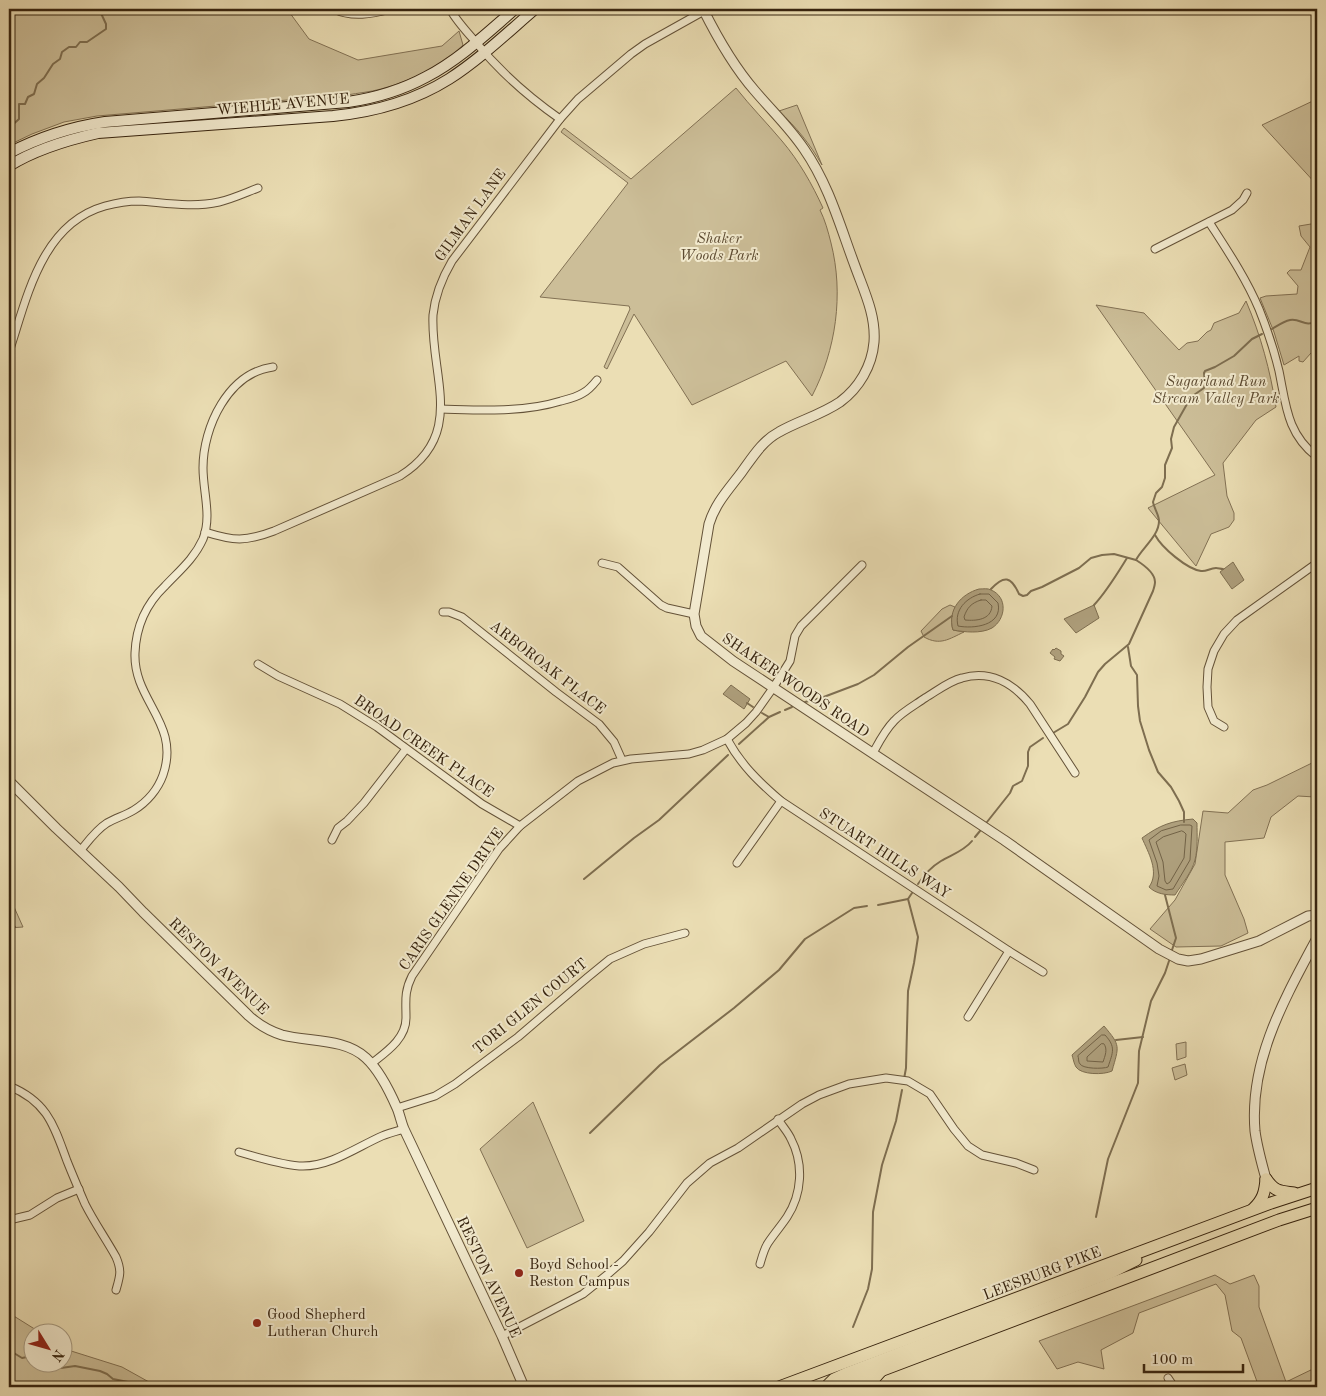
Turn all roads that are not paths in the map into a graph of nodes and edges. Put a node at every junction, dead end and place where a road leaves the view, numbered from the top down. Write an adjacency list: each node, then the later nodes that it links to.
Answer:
1 (334, 9): 2 (street)
2 (391, 9)
3 (450, 9): 7 (street)
4 (515, 9): 7 (main road, WIEHLE AVENUE)
5 (535, 9): 8 (main road, WIEHLE AVENUE)
6 (703, 10): 9 (street, GILMAN LANE); 26 (street, SHAKER WOODS ROAD)
7 (476, 42): 8 (street); 10 (main road, WIEHLE AVENUE)
8 (484, 52): 9 (street); 11 (main road, WIEHLE AVENUE)
9 (560, 119): 19 (street, GILMAN LANE)
10 (9, 153)
11 (9, 166)
12 (258, 188): 16 (street)
13 (1247, 193): 14 (street)
14 (1209, 222): 15 (street); 20 (street)
15 (1155, 249)
16 (9, 352)
17 (273, 367): 21 (street)
18 (597, 380): 19 (street)
19 (441, 408): 21 (street, GILMAN LANE)
20 (1317, 457)
21 (205, 532): 39 (street)
22 (602, 563): 26 (street)
23 (1317, 563): 29 (street)
24 (862, 565): 28 (street, CARIS GLENNE DRIVE)
25 (443, 612): 33 (street, ARBOROAK PLACE)
26 (694, 614): 28 (street, SHAKER WOODS ROAD)
27 (258, 664): 31 (street, BROAD CREEK PLACE)
28 (773, 688): 30 (street, CARIS GLENNE DRIVE); 32 (street, SHAKER WOODS ROAD)
29 (1224, 728)
30 (727, 739): 33 (street, CARIS GLENNE DRIVE); 36 (street, STUART HILLS WAY)
31 (406, 749): 37 (street, BROAD CREEK PLACE); 38 (street)
32 (873, 753): 34 (street); 41 (street, SHAKER WOODS ROAD)
33 (622, 760): 37 (street, CARIS GLENNE DRIVE)
34 (1075, 773)
35 (9, 781): 39 (street, RESTON AVENUE)
36 (781, 801): 40 (street); 44 (street, STUART HILLS WAY)
37 (520, 826): 47 (street, CARIS GLENNE DRIVE)
38 (332, 840)
39 (81, 850): 47 (street, RESTON AVENUE)
40 (737, 863)
41 (1317, 915)
42 (685, 933): 49 (street, TORI GLEN COURT)
43 (1317, 938): 54 (street)
44 (1009, 951): 45 (street, STUART HILLS WAY); 46 (street)
45 (1043, 972)
46 (968, 1017)
47 (371, 1064): 49 (street, RESTON AVENUE)
48 (9, 1086): 56 (street)
49 (397, 1108): 51 (street, RESTON AVENUE)
50 (778, 1119): 53 (street); 62 (street); 64 (street)
51 (404, 1129): 52 (street); 64 (street, RESTON AVENUE)
52 (239, 1152)
53 (1034, 1170)
54 (1266, 1179): 57 (highway); 59 (highway)
55 (1317, 1188): 57 (highway, LEESBURG PIKE)
56 (79, 1189): 60 (street); 63 (street)
57 (1300, 1194): 59 (highway, LEESBURG PIKE)
58 (1317, 1208): 65 (highway)
59 (1252, 1210): 61 (highway, LEESBURG PIKE)
60 (9, 1220)
61 (1191, 1232): 68 (highway, LEESBURG PIKE); 69 (highway)
62 (760, 1264)
63 (116, 1290)
64 (502, 1336): 67 (street, RESTON AVENUE)
65 (882, 1370): 70 (highway); 71 (highway)
66 (1168, 1378): 72 (street)
67 (524, 1387)
68 (779, 1387)
69 (826, 1387)
70 (838, 1387)
71 (869, 1387)
72 (1174, 1387)

